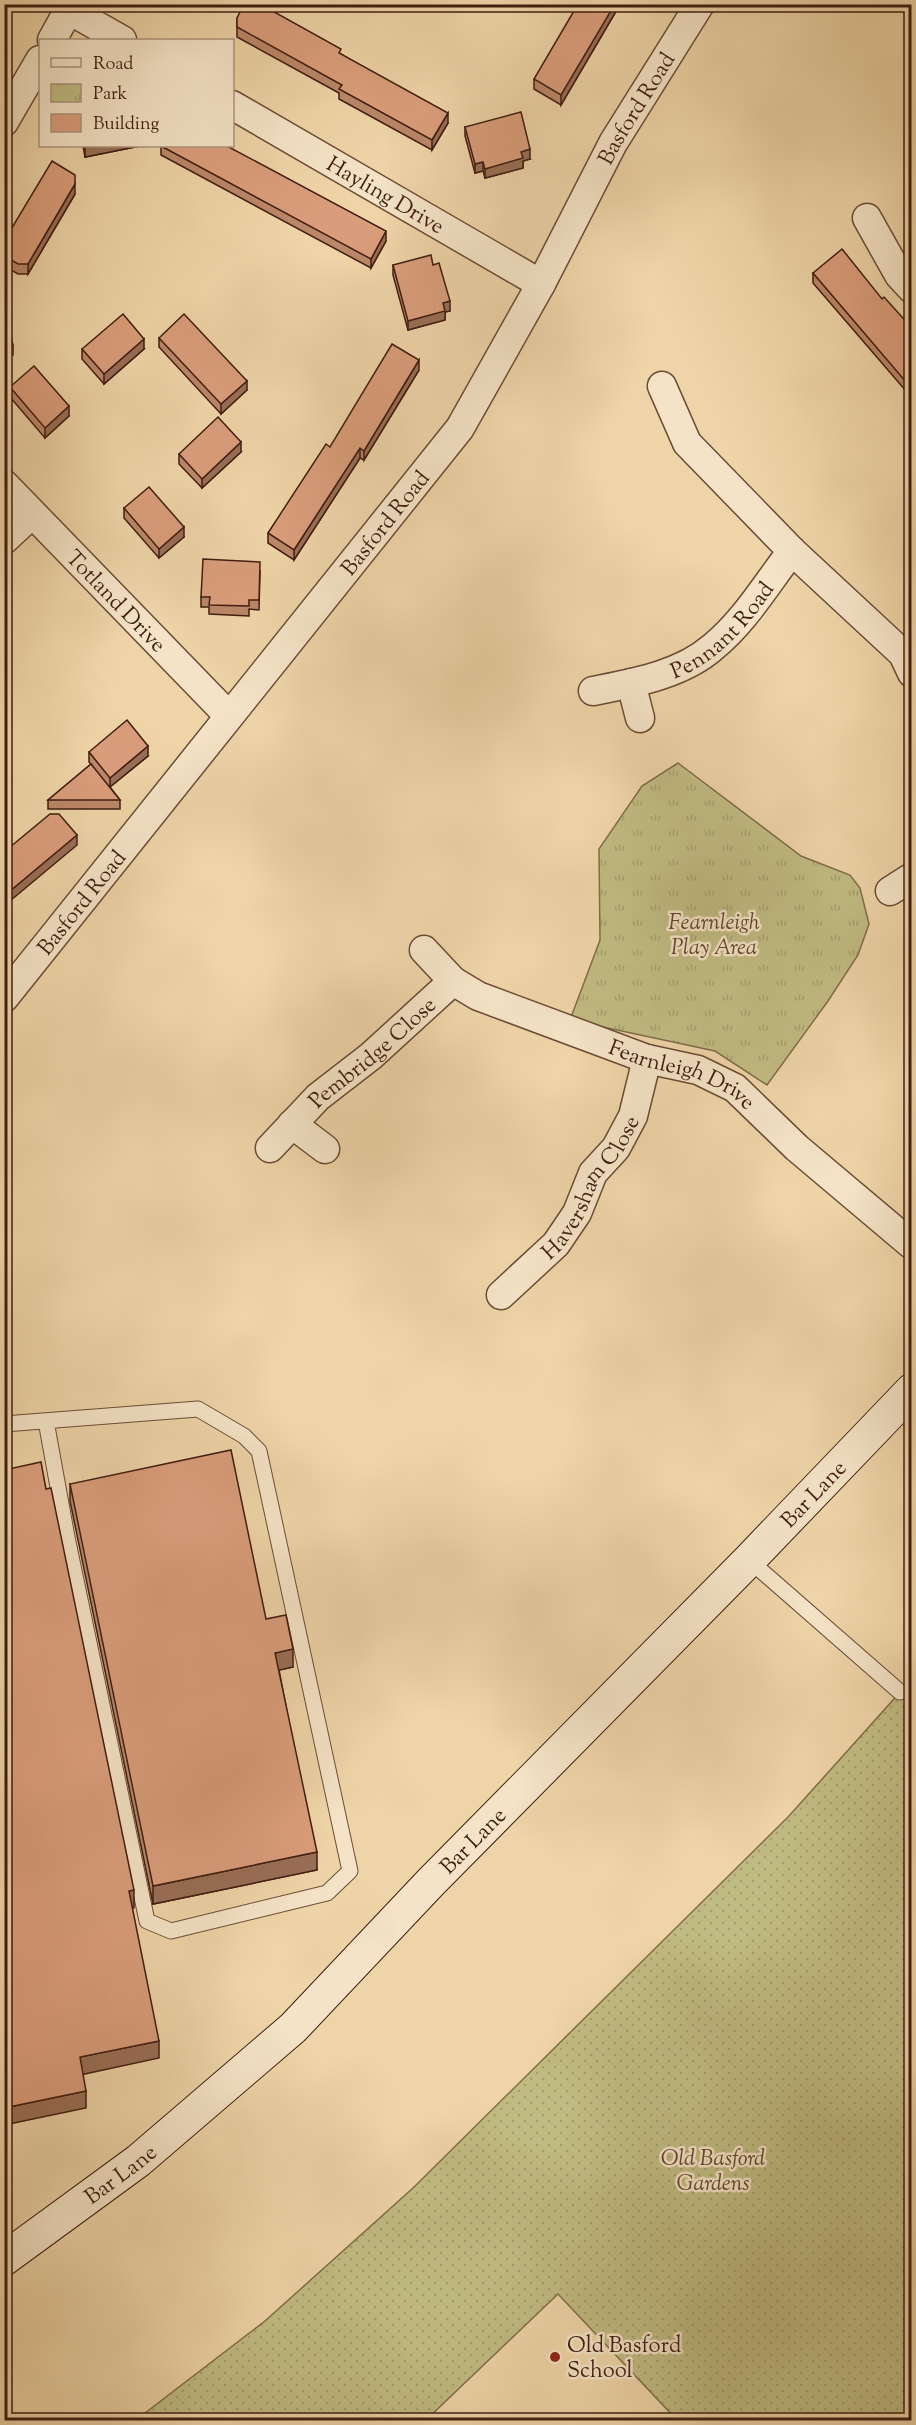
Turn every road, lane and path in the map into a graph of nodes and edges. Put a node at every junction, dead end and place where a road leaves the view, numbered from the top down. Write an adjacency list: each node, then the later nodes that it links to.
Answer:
1 (700, 4): 9 (street, Basford Road)
2 (71, 7): 3 (street); 4 (street)
3 (53, 39)
4 (120, 39)
5 (39, 62): 7 (street)
6 (234, 106): 9 (street, Hayling Drive)
7 (4, 122)
8 (867, 218): 10 (street)
9 (542, 284): 19 (street, Basford Road)
10 (912, 290)
11 (662, 386): 15 (street)
12 (4, 484): 13 (street, Totland Drive)
13 (32, 514): 14 (street); 19 (street, Totland Drive)
14 (4, 540)
15 (792, 551): 16 (street); 17 (street, Pennant Road)
16 (912, 673)
17 (631, 683): 18 (street, Pennant Road); 20 (street)
18 (593, 691)
19 (229, 716): 23 (street, Basford Road)
20 (640, 717)
21 (424, 950): 22 (street, Fearnleigh Drive)
22 (453, 981): 24 (street, Fearnleigh Drive); 25 (street, Pembridge Close)
23 (4, 998)
24 (647, 1059): 28 (street, Fearnleigh Drive); 29 (street, Haversham Close)
25 (292, 1124): 26 (street, Pembridge Close); 27 (street, Pembridge Close)
26 (270, 1148)
27 (325, 1149)
28 (912, 1245)
29 (501, 1294)
30 (912, 1390): 33 (street, Bar Lane)
31 (46, 1421): 31 (lane); 32 (lane)
32 (4, 1424)
33 (750, 1560): 34 (lane); 35 (street, Bar Lane)
34 (900, 1692)
35 (4, 2259)

